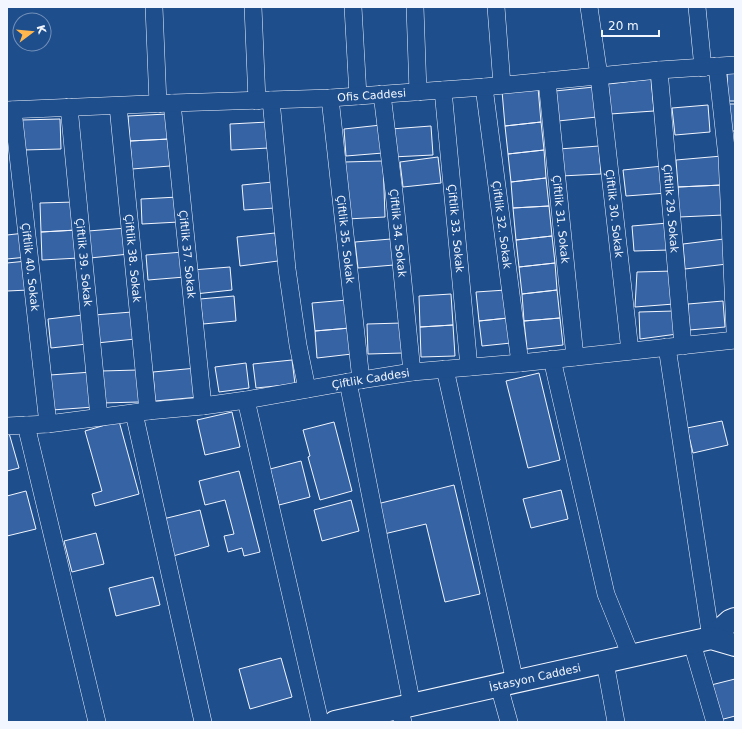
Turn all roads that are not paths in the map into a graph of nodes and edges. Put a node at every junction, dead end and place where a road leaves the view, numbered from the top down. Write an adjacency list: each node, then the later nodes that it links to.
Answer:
1 (154, 7): 21 (street, Çiftlik 37. Sokak)
2 (253, 7): 20 (street)
3 (353, 7): 18 (street)
4 (415, 7): 16 (street)
5 (496, 7): 13 (street)
6 (589, 7): 11 (street, Çiftlik 30. Sokak)
7 (697, 7): 9 (street)
8 (735, 64): 9 (street, Ofis Caddesi)
9 (710, 67): 10 (street, Ofis Caddesi); 25 (street)
10 (659, 70): 11 (street, Ofis Caddesi); 27 (street, Çiftlik 29. Sokak)
11 (599, 76): 12 (street, Ofis Caddesi); 29 (street, Çiftlik 30. Sokak)
12 (547, 81): 13 (street, Ofis Caddesi); 30 (street, Çiftlik 31. Sokak)
13 (502, 85): 14 (street, Ofis Caddesi)
14 (484, 87): 15 (street, Ofis Caddesi); 32 (street, Çiftlik 32. Sokak)
15 (443, 90): 16 (street, Ofis Caddesi); 33 (street, Çiftlik 33. Sokak)
16 (418, 92): 17 (street, Ofis Caddesi)
17 (382, 94): 18 (street, Ofis Caddesi); 35 (street, Çiftlik 34. Sokak)
18 (358, 96): 19 (street, Ofis Caddesi)
19 (330, 98): 20 (street, Ofis Caddesi); 36 (street, Çiftlik 35. Sokak)
20 (264, 100): 21 (street, Ofis Caddesi); 37 (street)
21 (165, 104): 22 (street, Ofis Caddesi); 39 (street, Çiftlik 37. Sokak)
22 (118, 106): 23 (street, Ofis Caddesi); 40 (street, Çiftlik 38. Sokak)
23 (69, 108): 24 (street, Ofis Caddesi); 41 (street, Çiftlik 39. Sokak)
24 (10, 110): 42 (street, Çiftlik 40. Sokak)
25 (735, 331)
26 (735, 340): 27 (street, Çiftlik Caddesi)
27 (684, 346): 28 (street, Çiftlik Caddesi)
28 (667, 347): 29 (street, Çiftlik Caddesi); 46 (street)
29 (630, 351): 30 (street, Çiftlik Caddesi)
30 (575, 357): 31 (street, Çiftlik Caddesi)
31 (552, 360): 32 (street, Çiftlik Caddesi); 48 (street)
32 (520, 363): 33 (street, Çiftlik Caddesi)
33 (469, 367): 34 (street, Çiftlik Caddesi)
34 (445, 369): 35 (street, Çiftlik Caddesi); 50 (street)
35 (412, 372): 36 (street, Çiftlik Caddesi)
36 (355, 381): 37 (street, Çiftlik Caddesi); 51 (street, Çiftlik 35. Sokak)
37 (307, 389): 38 (street, Çiftlik Caddesi)
38 (246, 400): 39 (street, Çiftlik Caddesi); 54 (street)
39 (203, 406): 40 (street, Çiftlik Caddesi)
40 (141, 412): 41 (street, Çiftlik Caddesi); 53 (street, Çiftlik 38. Sokak)
41 (99, 417): 42 (street, Çiftlik Caddesi)
42 (48, 424): 43 (street, Çiftlik Caddesi)
43 (26, 425): 44 (street, Çiftlik Caddesi); 52 (street)
44 (7, 426)
45 (735, 618): 46 (main road)
46 (702, 640): 47 (main road, İstasyon Caddesi); 48 (main road, İstasyon Caddesi); 58 (street)
47 (735, 645)
48 (631, 656): 49 (main road, İstasyon Caddesi)
49 (604, 662): 50 (main road, İstasyon Caddesi); 57 (street)
50 (507, 684): 51 (main road, İstasyon Caddesi); 56 (street)
51 (405, 712): 55 (main road, İstasyon Caddesi)
52 (97, 722)
53 (203, 722)
54 (320, 722)
55 (335, 722)
56 (509, 722)
57 (616, 722)
58 (715, 722)

